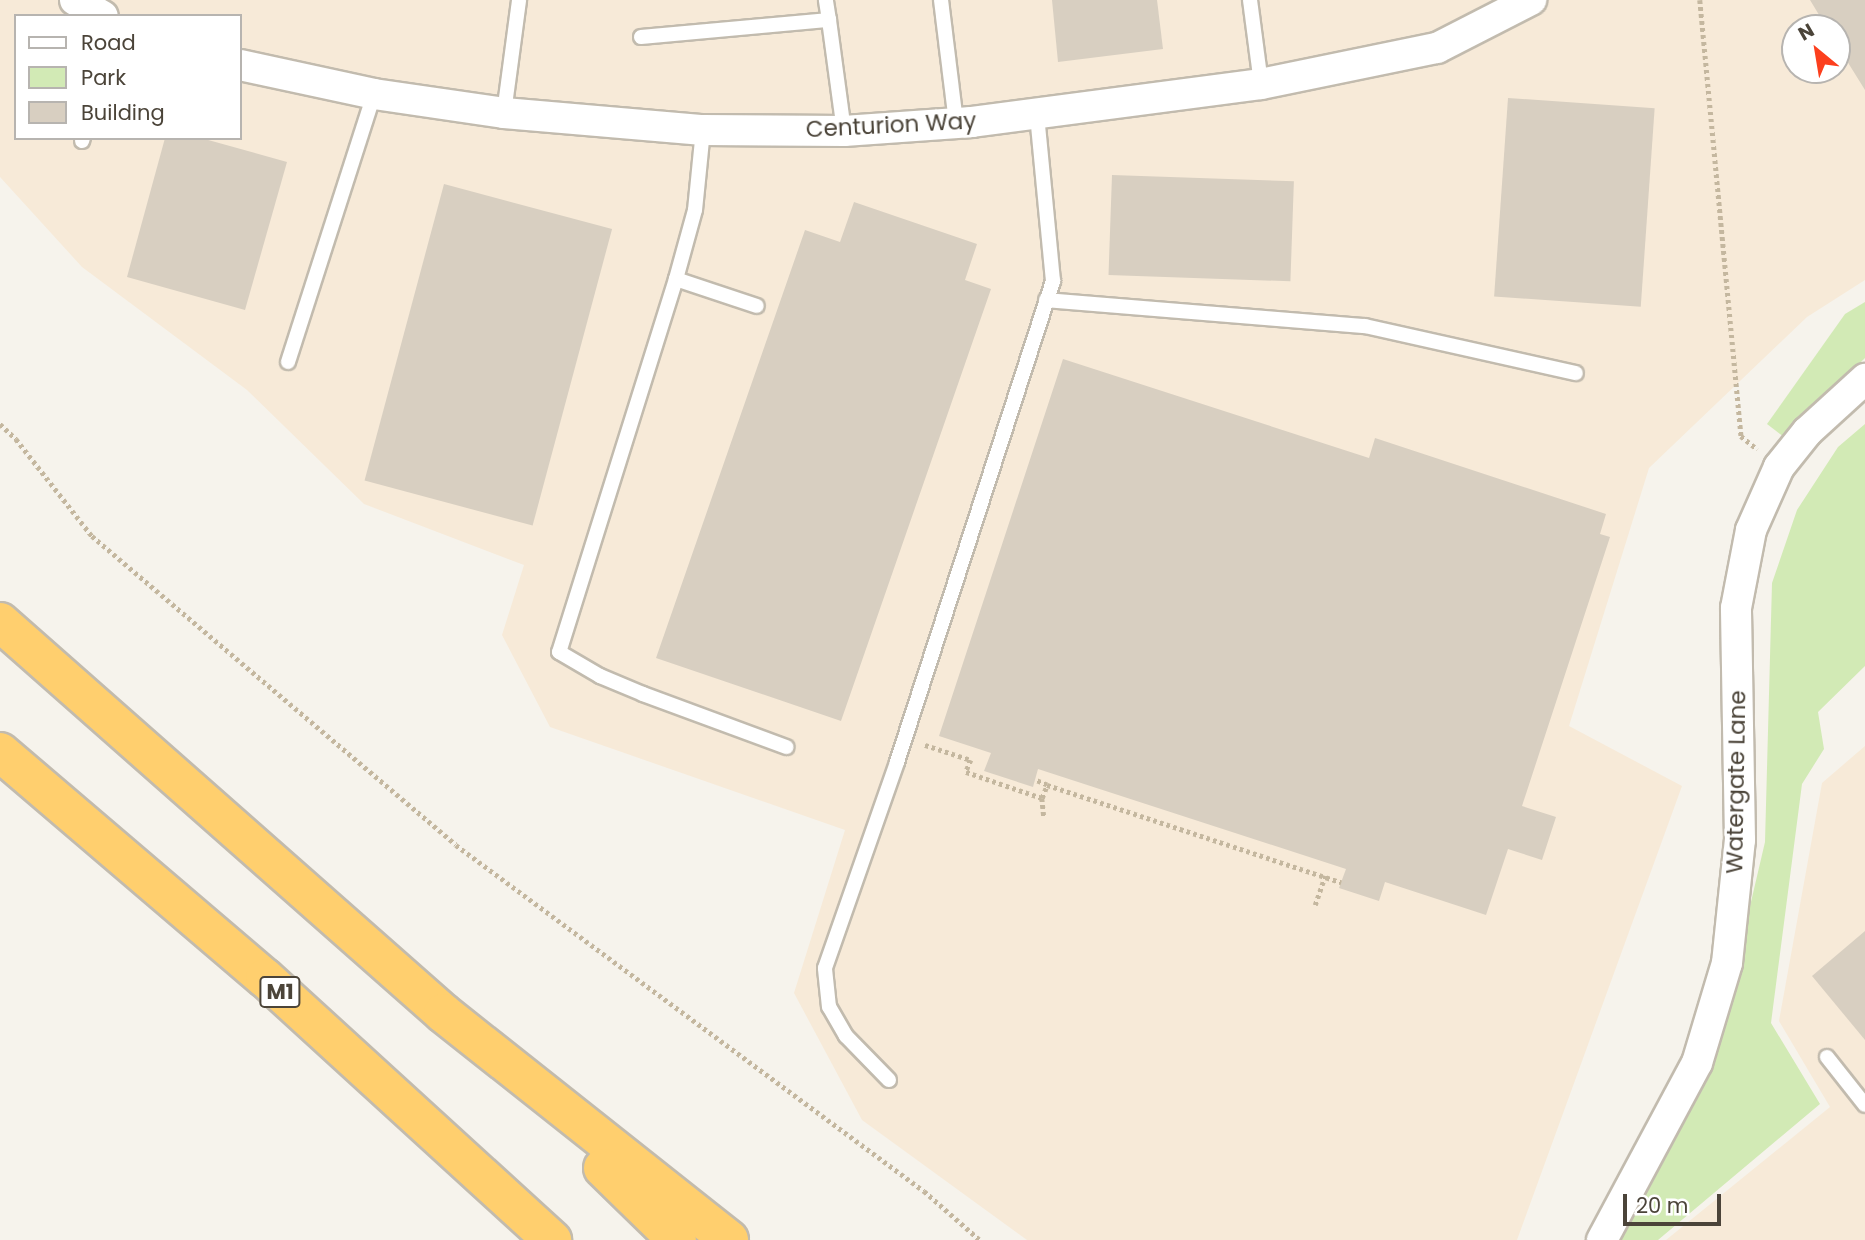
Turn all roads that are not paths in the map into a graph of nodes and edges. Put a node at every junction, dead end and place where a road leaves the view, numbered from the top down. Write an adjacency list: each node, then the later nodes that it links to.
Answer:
1 (75, 0): 7 (street)
2 (519, 0): 13 (lane)
3 (826, 0): 8 (lane)
4 (941, 0): 15 (lane)
5 (1250, 0): 11 (lane)
6 (1512, 4): 11 (street, Centurion Way)
7 (100, 14)
8 (829, 20): 9 (lane); 17 (lane)
9 (641, 37)
10 (242, 65): 12 (street, Centurion Way)
11 (1261, 84): 14 (street, Centurion Way)
12 (374, 94): 13 (street, Centurion Way); 21 (lane)
13 (504, 113): 16 (street, Centurion Way)
14 (1037, 114): 15 (street, Centurion Way); 19 (lane)
15 (956, 123): 17 (street, Centurion Way)
16 (703, 130): 17 (street, Centurion Way); 18 (lane)
17 (844, 131)
18 (676, 279): 20 (lane); 25 (lane)
19 (1046, 300): 22 (lane); 29 (lane)
20 (757, 306)
21 (288, 362)
22 (1576, 373)
23 (1865, 379): 34 (street, Watergate Lane)
24 (0, 622): 27 (highway)
25 (786, 747)
26 (0, 752): 31 (highway, M1)
27 (443, 1013): 32 (highway); 33 (highway)
28 (1827, 1057): 30 (lane)
29 (889, 1080)
30 (1865, 1105)
31 (552, 1240)
32 (677, 1240)
33 (729, 1240)
34 (1602, 1240)

